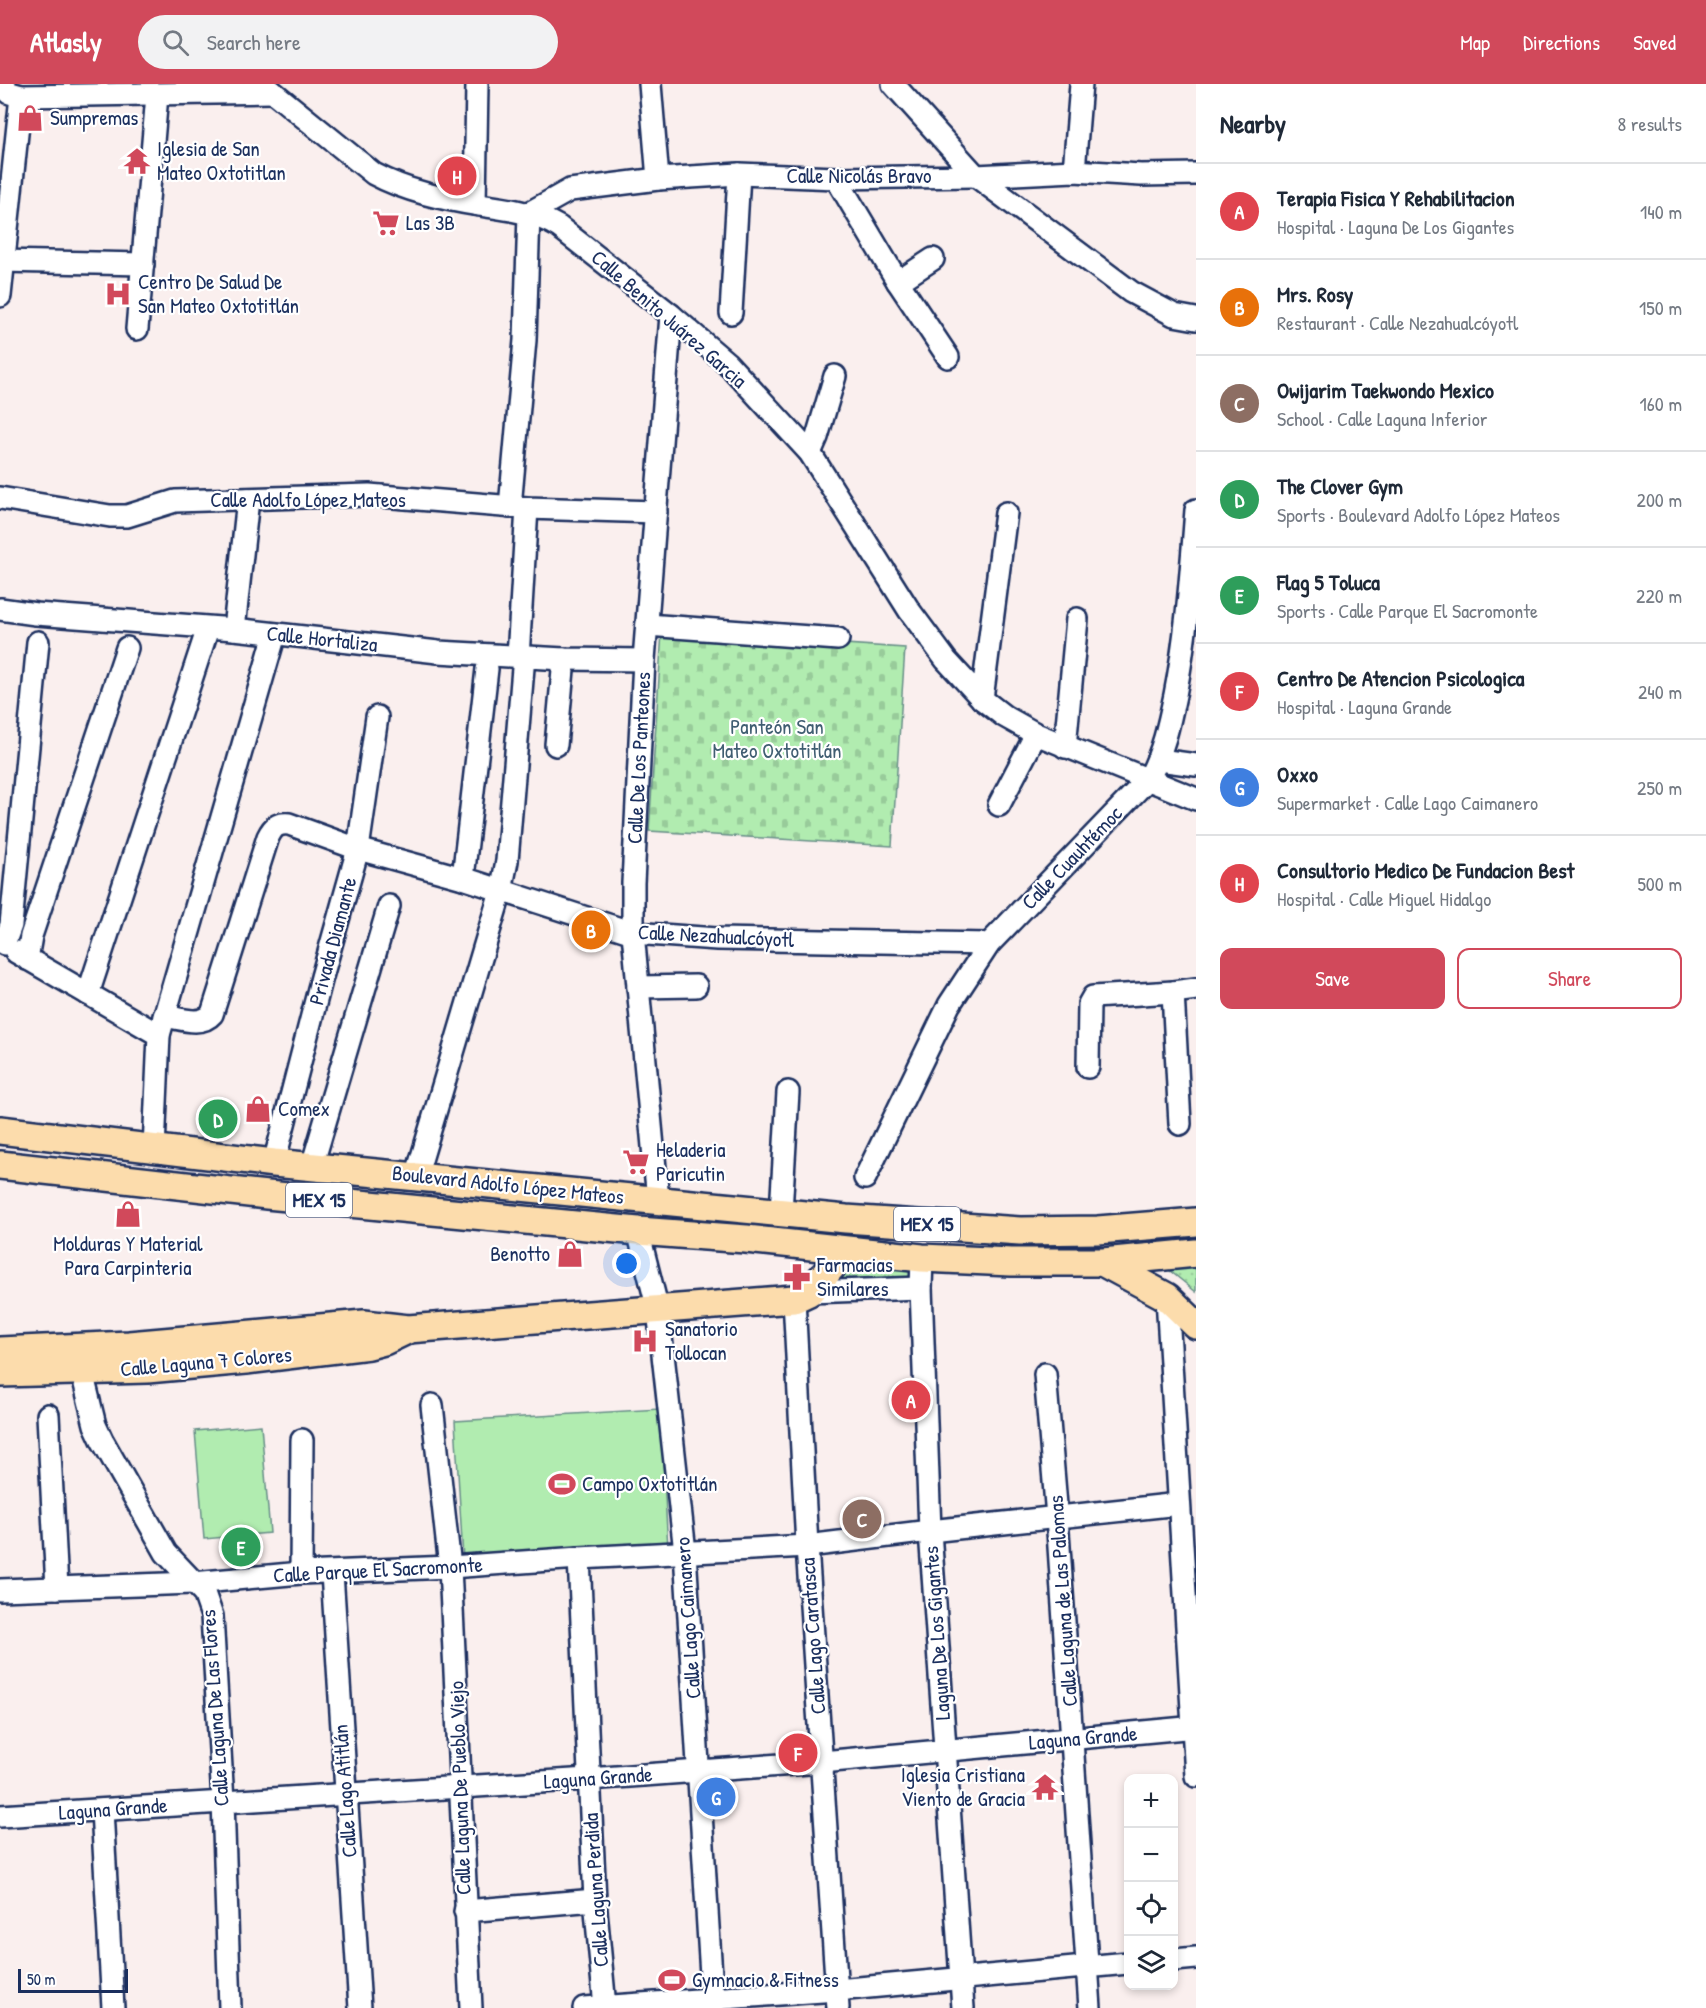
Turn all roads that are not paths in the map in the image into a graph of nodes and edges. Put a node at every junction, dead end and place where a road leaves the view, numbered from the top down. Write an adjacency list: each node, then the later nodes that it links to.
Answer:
1 (2, 84): 9 (street)
2 (477, 84): 16 (street)
3 (650, 84): 15 (street)
4 (893, 84): 13 (street)
5 (1081, 84): 10 (street)
6 (268, 88): 7 (street); 16 (street, Calle Benito Juárez Garcia)
7 (211, 89): 8 (street)
8 (157, 95): 9 (street); 20 (street)
9 (21, 96): 19 (street)
10 (1074, 171): 12 (street, Calle Nicolás Bravo); 13 (street, Calle Nicolás Bravo)
11 (739, 174): 14 (street, Calle Nicolás Bravo); 15 (street, Calle Nicolás Bravo); 23 (street)
12 (1196, 174)
13 (976, 176): 14 (street, Calle Nicolás Bravo); 25 (street)
14 (836, 178): 21 (street)
15 (657, 179): 17 (street, Calle Nicolás Bravo)
16 (475, 204): 17 (street, Calle Benito Juárez Garcia)
17 (529, 213): 24 (street, Calle Benito Juárez Garcia); 32 (street)
18 (933, 259): 21 (street)
19 (1, 261): 20 (street); 22 (street)
20 (143, 264): 26 (street)
21 (898, 282): 27 (street)
22 (0, 296)
23 (731, 313)
24 (671, 315): 29 (street, Calle Benito Juárez Garcia); 34 (street, Calle De Los Panteones)
25 (1196, 319)
26 (137, 329)
27 (948, 357)
28 (835, 376): 29 (street)
29 (810, 453): 49 (street, Calle Benito Juárez Garcia)
30 (0, 498): 31 (street, Calle Adolfo López Mateos)
31 (248, 499): 32 (street, Calle Adolfo López Mateos); 40 (street)
32 (519, 507): 34 (street, Calle Adolfo López Mateos); 47 (street)
33 (1196, 510): 55 (street, Calle Cuauhtémoc)
34 (656, 512): 38 (street, Calle De Los Panteones)
35 (1006, 513): 49 (street)
36 (0, 609): 39 (street, Calle Hortaliza)
37 (1077, 620): 53 (street)
38 (647, 625): 42 (street); 46 (street, Calle De Los Panteones)
39 (208, 628): 40 (street, Calle Hortaliza); 70 (street)
40 (234, 629): 41 (street, Calle Hortaliza)
41 (275, 634): 47 (street, Calle Hortaliza); 71 (street)
42 (838, 639)
43 (38, 642): 63 (street)
44 (128, 648): 65 (street)
45 (564, 659): 46 (street, Calle Hortaliza); 47 (street, Calle Hortaliza); 52 (street)
46 (644, 660): 62 (street, Calle De Los Panteones)
47 (521, 663): 60 (street)
48 (487, 669): 59 (street)
49 (982, 699): 51 (street, Calle Benito Juárez Garcia)
50 (377, 717): 58 (street, Privada Diamante)
51 (1036, 734): 53 (street, Calle Benito Juárez Garcia); 57 (street)
52 (556, 745)
53 (1065, 747): 55 (street, Calle Benito Juárez Garcia)
54 (1196, 765): 55 (street)
55 (1154, 769): 56 (street, Calle Benito Juárez Garcia); 64 (street, Calle Cuauhtémoc)
56 (1196, 799)
57 (999, 805)
58 (358, 849): 59 (street, Calle Nezahualcóyotl); 71 (street, Calle Nezahualcóyotl); 77 (street, Privada Diamante)
59 (463, 878): 60 (street, Calle Nezahualcóyotl)
60 (501, 891): 62 (street, Calle Nezahualcóyotl); 80 (street)
61 (389, 906): 79 (street)
62 (633, 933): 64 (street, Calle Nezahualcóyotl); 67 (street, Calle De Los Panteones)
63 (2, 943): 65 (street)
64 (989, 944): 81 (street, Calle Cuauhtémoc)
65 (27, 959): 70 (street)
66 (696, 986): 67 (street)
67 (638, 987): 82 (street, Calle De Los Panteones)
68 (1196, 989): 69 (street)
69 (1173, 992): 72 (street); 74 (street)
70 (88, 994): 71 (street)
71 (162, 1025): 76 (street)
72 (1088, 1067)
73 (788, 1092): 83 (street)
74 (1180, 1124)
75 (0, 1130): 76 (main road, Boulevard Adolfo López Mateos / MEX 15)
76 (154, 1149): 77 (main road, Boulevard Adolfo López Mateos / MEX 15)
77 (274, 1163): 79 (main road, Boulevard Adolfo López Mateos / MEX 15)
78 (0, 1165): 85 (main road, Boulevard Adolfo López Mateos / MEX 15)
79 (312, 1166): 80 (main road, Boulevard Adolfo López Mateos / MEX 15)
80 (416, 1176): 82 (main road, Boulevard Adolfo López Mateos / MEX 15)
81 (865, 1178)
82 (658, 1200): 83 (main road, Boulevard Adolfo López Mateos / MEX 15)
83 (781, 1212): 84 (main road, Boulevard Adolfo López Mateos / MEX 15)
84 (1196, 1222)
85 (638, 1231): 86 (main road, Boulevard Adolfo López Mateos / MEX 15); 93 (street, Calle Lago Caimanero)
86 (846, 1251): 88 (main road, Boulevard Adolfo López Mateos / MEX 15); 91 (main road)
87 (1196, 1253): 89 (main road, Boulevard Adolfo López Mateos / MEX 15)
88 (922, 1258): 89 (main road, Boulevard Adolfo López Mateos / MEX 15); 90 (street, Laguna De Los Gigantes)
89 (1103, 1262): 92 (main road)
90 (921, 1288): 91 (street, Calle Laguna 7 Colores); 105 (street, Laguna De Los Gigantes)
91 (802, 1296): 93 (main road, Calle Laguna 7 Colores); 106 (street, Calle Lago Caratasca)
92 (1167, 1297): 94 (main road); 103 (street)
93 (658, 1310): 95 (main road, Calle Laguna 7 Colores); 107 (street, Calle Lago Caimanero)
94 (1196, 1325)
95 (408, 1329): 96 (main road, Calle Laguna 7 Colores); 97 (main road, Calle Laguna 7 Colores)
96 (0, 1351)
97 (82, 1372): 98 (main road, Calle Laguna 7 Colores); 112 (street, Calle Laguna De Las Flores)
98 (0, 1373)
99 (1045, 1374): 104 (street, Calle Laguna de Las Palomas)
100 (432, 1405): 109 (street, Calle Laguna De Pueblo Viejo)
101 (48, 1415): 113 (street)
102 (302, 1440): 110 (street)
103 (1179, 1504): 104 (street, Calle Parque El Sacromonte); 115 (street)
104 (1057, 1517): 105 (street, Calle Parque El Sacromonte); 116 (street, Calle Laguna de Las Palomas)
105 (930, 1531): 106 (street, Calle Parque El Sacromonte); 117 (street, Laguna De Los Gigantes)
106 (807, 1546): 107 (street, Calle Parque El Sacromonte); 118 (street, Calle Lago Caratasca)
107 (685, 1552): 108 (street, Calle Parque El Sacromonte); 119 (street, Calle Lago Caimanero)
108 (579, 1558): 109 (street, Calle Parque El Sacromonte); 121 (street, Calle Laguna Perdida)
109 (450, 1567): 111 (street, Calle Parque El Sacromonte); 122 (street, Calle Laguna De Pueblo Viejo)
110 (301, 1573): 111 (street, Calle Parque El Sacromonte); 112 (street, Calle Parque El Sacromonte)
111 (332, 1573): 123 (street, Calle Lago Atitlán)
112 (193, 1583): 113 (street, Calle Parque El Sacromonte); 124 (street, Calle Laguna De Las Flores)
113 (57, 1588): 114 (street, Calle Parque El Sacromonte)
114 (0, 1590)
115 (1195, 1728): 116 (street, Laguna Grande); 120 (street)
116 (1072, 1739): 117 (street, Laguna Grande); 132 (street, Calle Laguna de Las Palomas)
117 (946, 1751): 118 (street, Laguna Grande); 133 (street, Laguna De Los Gigantes)
118 (822, 1762): 119 (street, Laguna Grande); 134 (street, Calle Lago Caratasca)
119 (699, 1770): 121 (street, Laguna Grande); 135 (street, Calle Lago Caimanero)
120 (1196, 1776)
121 (590, 1779): 122 (street, Laguna Grande); 127 (street, Calle Laguna Perdida)
122 (461, 1787): 123 (street, Laguna Grande); 128 (street, Calle Laguna De Pueblo Viejo)
123 (345, 1794): 124 (street, Laguna Grande); 139 (street, Calle Lago Atitlán)
124 (223, 1801): 125 (street, Laguna Grande); 138 (street, Calle Laguna De Las Flores)
125 (102, 1810): 126 (street, Laguna Grande); 137 (street)
126 (0, 1816)
127 (596, 1900): 128 (street); 136 (street, Calle Laguna Perdida)
128 (465, 1911): 140 (street, Calle Laguna De Pueblo Viejo)
129 (1196, 1958): 130 (street)
130 (1178, 1960)
131 (1124, 1963): 132 (street)
132 (1088, 1966): 133 (street); 142 (street, Calle Laguna de Las Palomas)
133 (961, 1978): 134 (street); 141 (street, Laguna De Los Gigantes)
134 (837, 1999): 135 (street)
135 (712, 2004): 136 (street)
136 (594, 2007)
137 (113, 2008)
138 (230, 2008)
139 (360, 2008)
140 (471, 2008)
141 (963, 2008)
142 (1090, 2008)

